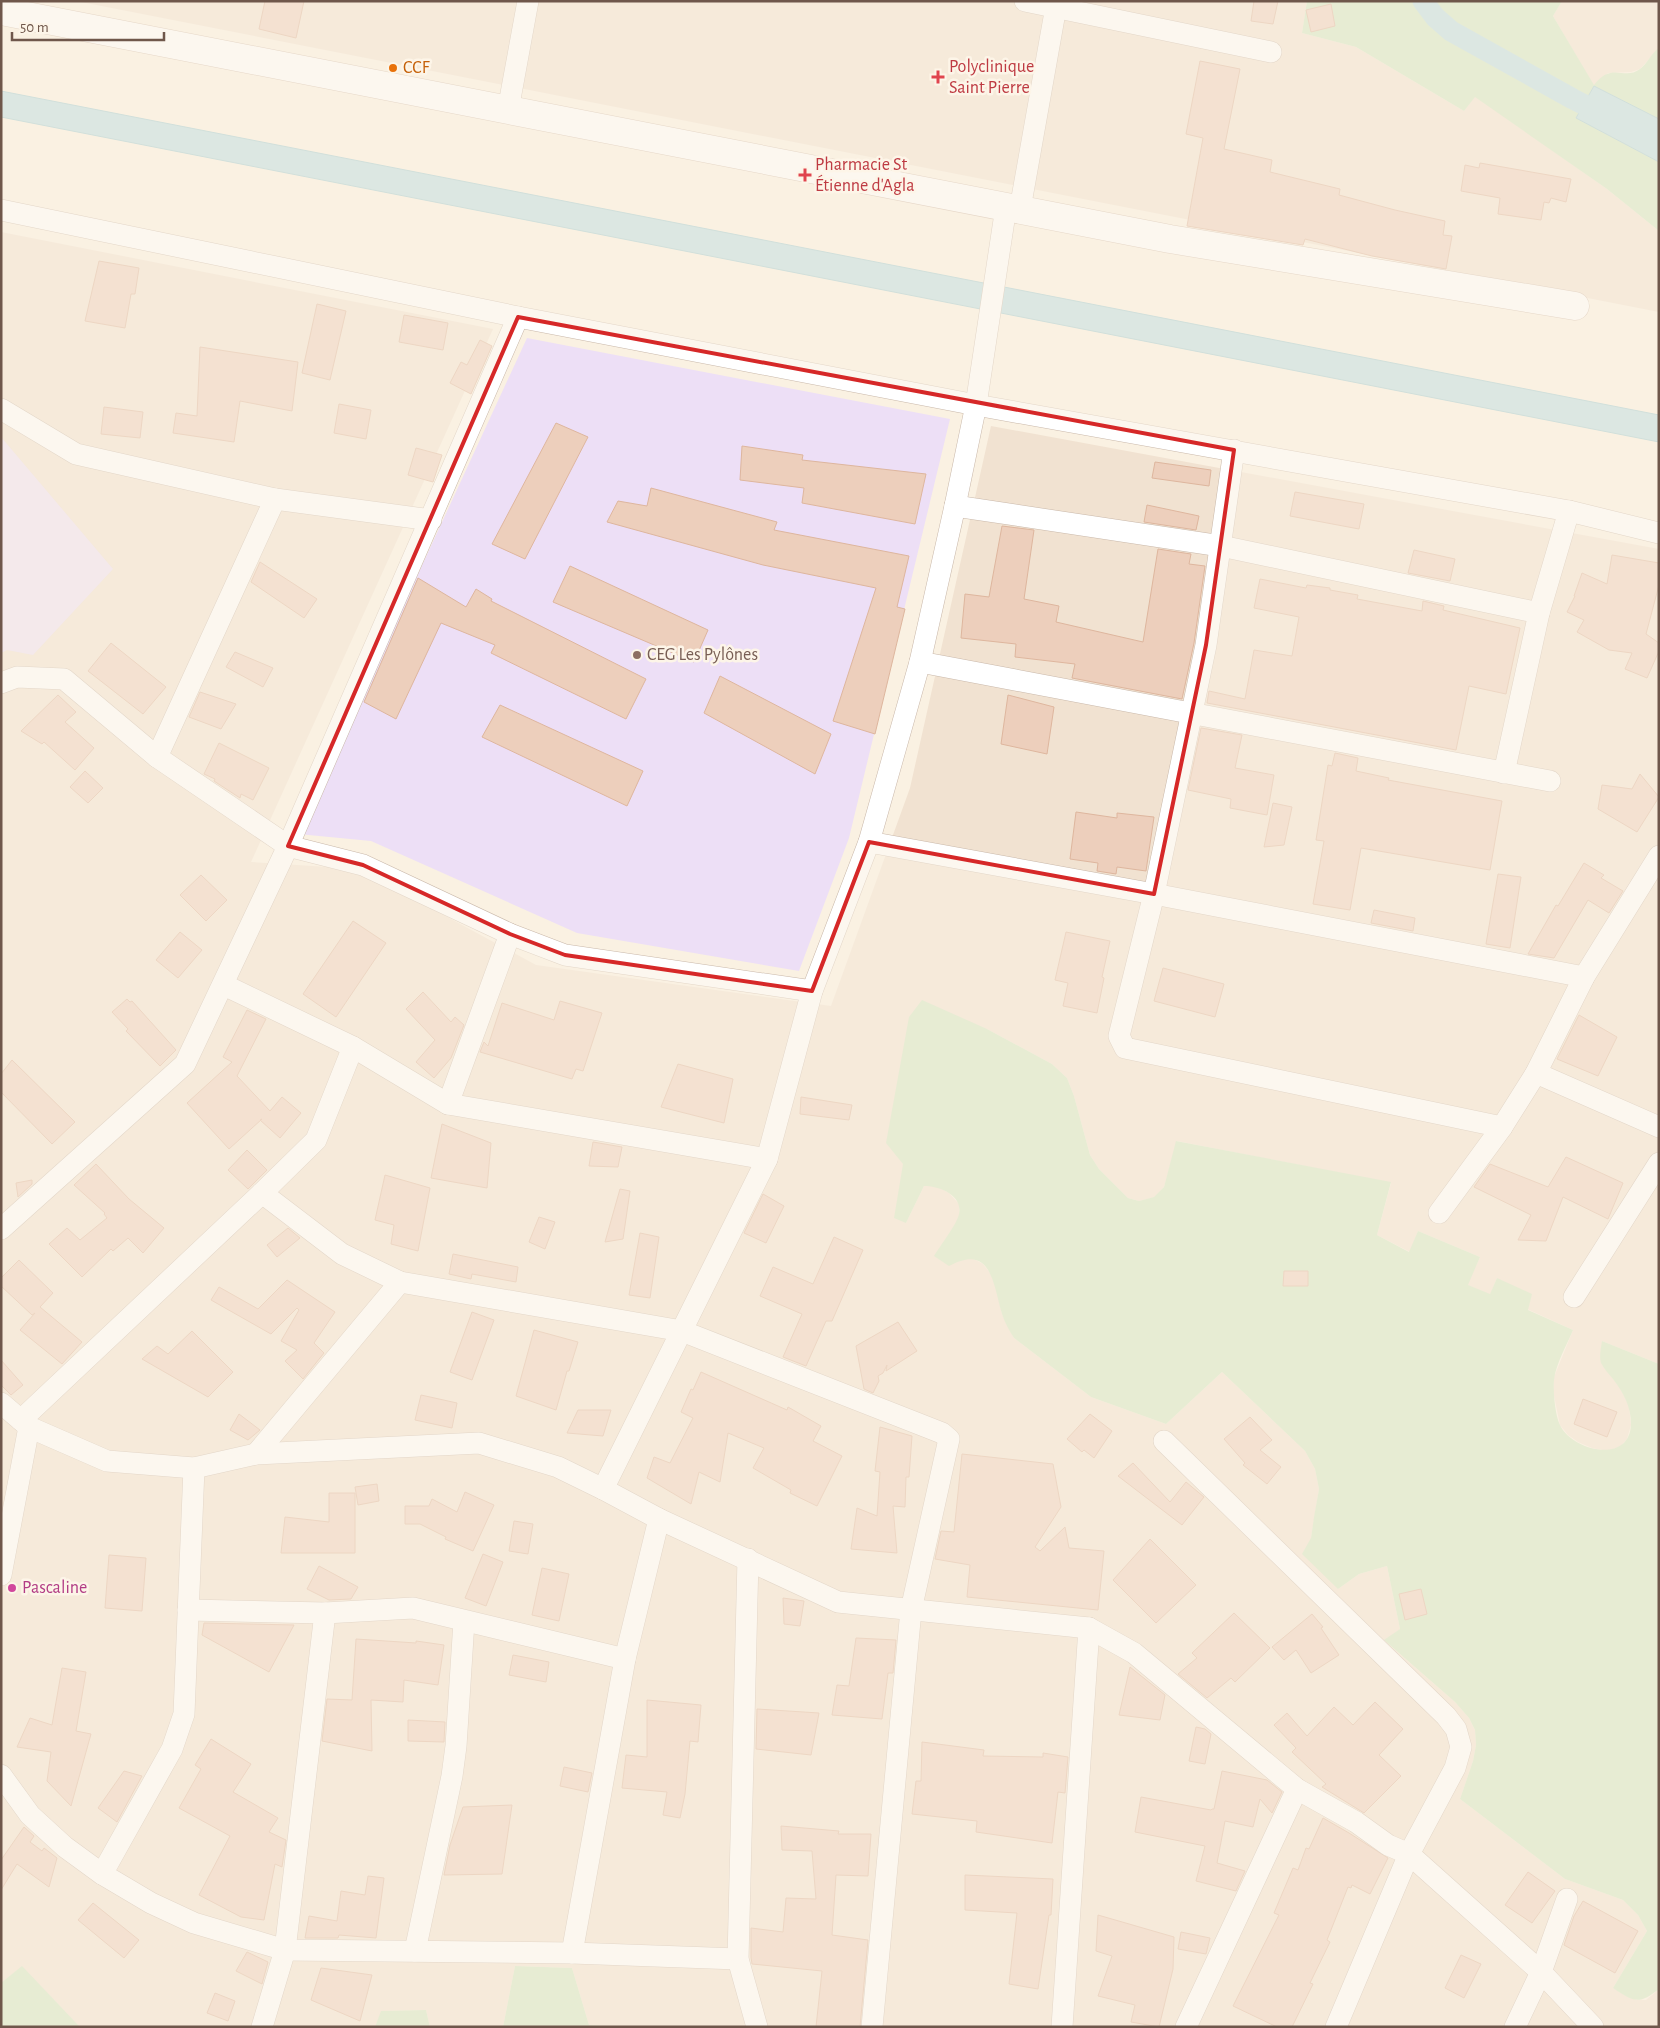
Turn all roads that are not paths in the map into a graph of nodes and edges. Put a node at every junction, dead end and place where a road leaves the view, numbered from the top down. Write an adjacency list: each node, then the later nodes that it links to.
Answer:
1 (528, 1): 6 (street)
2 (1025, 1): 3 (street)
3 (1057, 4): 5 (street); 7 (street)
4 (1, 11): 6 (street)
5 (1271, 52)
6 (508, 110): 7 (street)
7 (1013, 208): 9 (street); 11 (street)
8 (1, 210): 10 (street)
9 (1575, 306)
10 (518, 316): 11 (street); 17 (street)
11 (976, 405): 13 (street); 15 (street)
12 (1, 409): 14 (street)
13 (1234, 450): 16 (street); 19 (street)
14 (275, 499): 17 (street); 24 (street)
15 (955, 506): 19 (street); 21 (street)
16 (1569, 511): 18 (street); 20 (street)
17 (431, 520): 28 (street)
18 (1659, 533)
19 (1221, 546): 20 (street); 23 (street)
20 (1539, 613): 25 (street)
21 (920, 662): 23 (street); 27 (street)
22 (1, 683): 24 (street)
23 (1191, 714): 25 (street); 30 (street)
24 (157, 757): 28 (street)
25 (1504, 773): 26 (street)
26 (1550, 781)
27 (868, 842): 30 (street); 34 (street)
28 (288, 846): 31 (street); 33 (street)
29 (1659, 856): 32 (street)
30 (1154, 894): 32 (street); 38 (street)
31 (510, 934): 34 (street); 37 (street)
32 (1584, 977): 36 (street)
33 (224, 985): 35 (street); 44 (street)
34 (812, 991): 40 (street)
35 (353, 1047): 37 (street); 42 (street)
36 (1536, 1073): 38 (street); 39 (street)
37 (448, 1104): 40 (street)
38 (1502, 1127): 43 (street)
39 (1659, 1127)
40 (767, 1159): 47 (street)
41 (1659, 1163): 46 (street)
42 (262, 1193): 45 (street); 49 (street)
43 (1439, 1212)
44 (1, 1228)
45 (400, 1282): 47 (street); 51 (street)
46 (1574, 1298)
47 (682, 1331): 53 (street); 58 (street)
48 (1, 1403): 49 (street)
49 (25, 1423): 52 (street); 56 (street)
50 (1164, 1441): 65 (street)
51 (256, 1454): 52 (street); 53 (street)
52 (194, 1468): 57 (street)
53 (603, 1489): 54 (street)
54 (659, 1519): 55 (street); 62 (street)
55 (748, 1559): 58 (street); 71 (street)
56 (1, 1575)
57 (188, 1610): 59 (street); 66 (street)
58 (911, 1610): 61 (street); 75 (street)
59 (325, 1613): 60 (street); 68 (street)
60 (464, 1621): 62 (street); 69 (street)
61 (1089, 1628): 64 (street); 76 (street)
62 (625, 1659): 70 (street)
63 (1, 1775): 66 (street)
64 (1297, 1789): 65 (street); 77 (street)
65 (1409, 1854): 72 (street); 78 (street)
66 (102, 1874): 68 (street)
67 (1567, 1899): 72 (street)
68 (285, 1950): 69 (street); 73 (street)
69 (415, 1951): 70 (street)
70 (572, 1953): 71 (street)
71 (738, 1959): 74 (street)
72 (1541, 1972): 79 (street); 80 (street)
73 (262, 2027)
74 (757, 2027)
75 (872, 2027)
76 (1062, 2027)
77 (1186, 2027)
78 (1336, 2027)
79 (1515, 2027)
80 (1593, 2027)

